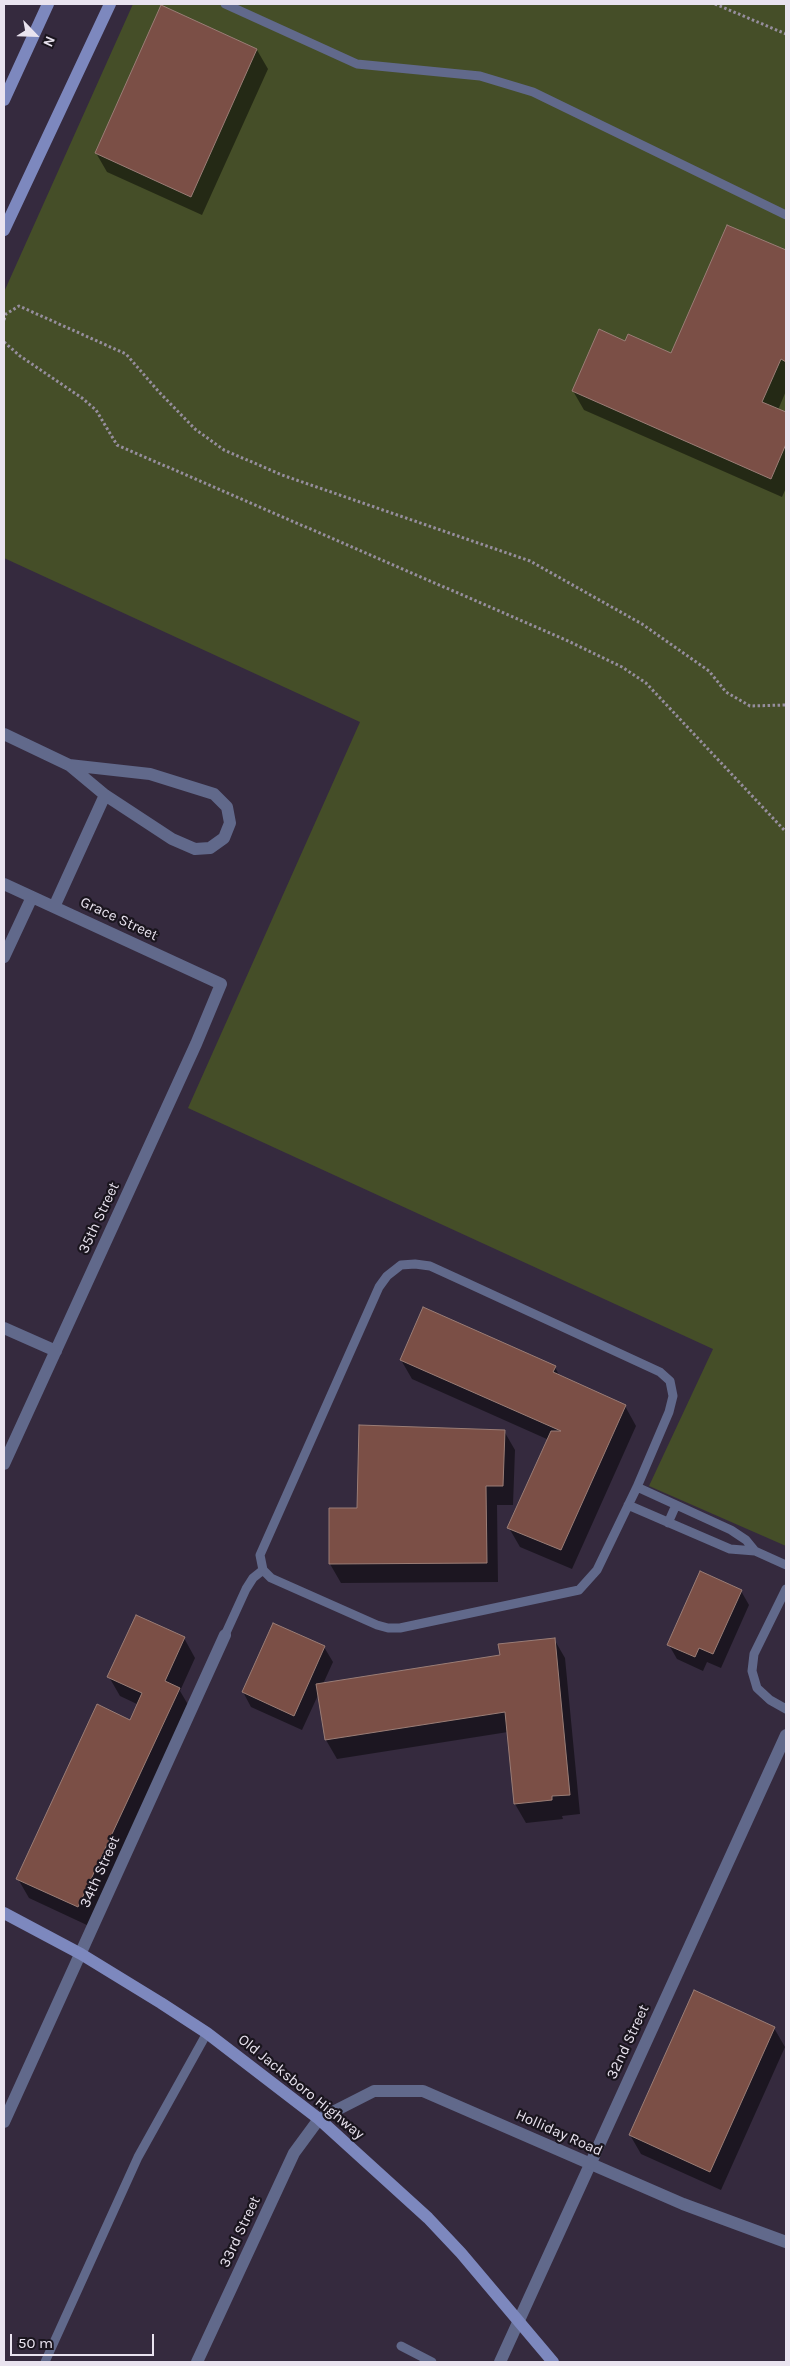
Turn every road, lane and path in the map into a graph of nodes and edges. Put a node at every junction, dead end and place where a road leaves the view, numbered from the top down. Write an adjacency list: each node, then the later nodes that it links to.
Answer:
1 (48, 4): 6 (main road)
2 (110, 4): 8 (main road)
3 (225, 4): 7 (lane)
4 (715, 4): 5 (path)
5 (786, 34)
6 (4, 100)
7 (786, 215)
8 (4, 230)
9 (4, 320): 11 (path)
10 (4, 342): 15 (path)
11 (786, 705)
12 (4, 734): 13 (street)
13 (69, 765): 14 (street); 14 (street)
14 (105, 795): 18 (street)
15 (786, 832)
16 (4, 884): 17 (street, Grace Street)
17 (32, 897): 18 (street, Grace Street); 19 (street)
18 (54, 907): 20 (street, Grace Street)
19 (4, 957)
20 (222, 984): 22 (street, 35th Street)
21 (4, 1328): 22 (street)
22 (56, 1351): 23 (street, 35th Street)
23 (4, 1464)
24 (637, 1487): 25 (lane); 26 (lane); 30 (lane)
25 (628, 1505): 27 (lane); 30 (lane)
26 (676, 1505): 27 (lane); 28 (lane)
27 (668, 1523): 28 (lane)
28 (755, 1551): 29 (lane)
29 (786, 1565)
30 (263, 1570): 32 (lane)
31 (786, 1589): 33 (lane)
32 (224, 1635): 36 (street, 34th Street)
33 (786, 1709)
34 (784, 1744): 40 (street, 32nd Street)
35 (4, 1913): 36 (main road, Old Jacksboro Highway)
36 (81, 1954): 37 (main road, Old Jacksboro Highway); 39 (street, 34th Street)
37 (206, 2033): 38 (main road, Old Jacksboro Highway); 44 (lane)
38 (319, 2119): 40 (street, Holliday Road); 42 (main road, Old Jacksboro Highway); 45 (street, 33rd Street)
39 (4, 2122)
40 (590, 2165): 41 (street, Holliday Road); 42 (street, 32nd Street)
41 (786, 2242)
42 (519, 2322): 47 (street, 32nd Street); 48 (main road, Old Jacksboro Highway)
43 (401, 2346): 46 (lane)
44 (44, 2362)
45 (197, 2362)
46 (432, 2362)
47 (500, 2362)
48 (553, 2362)

